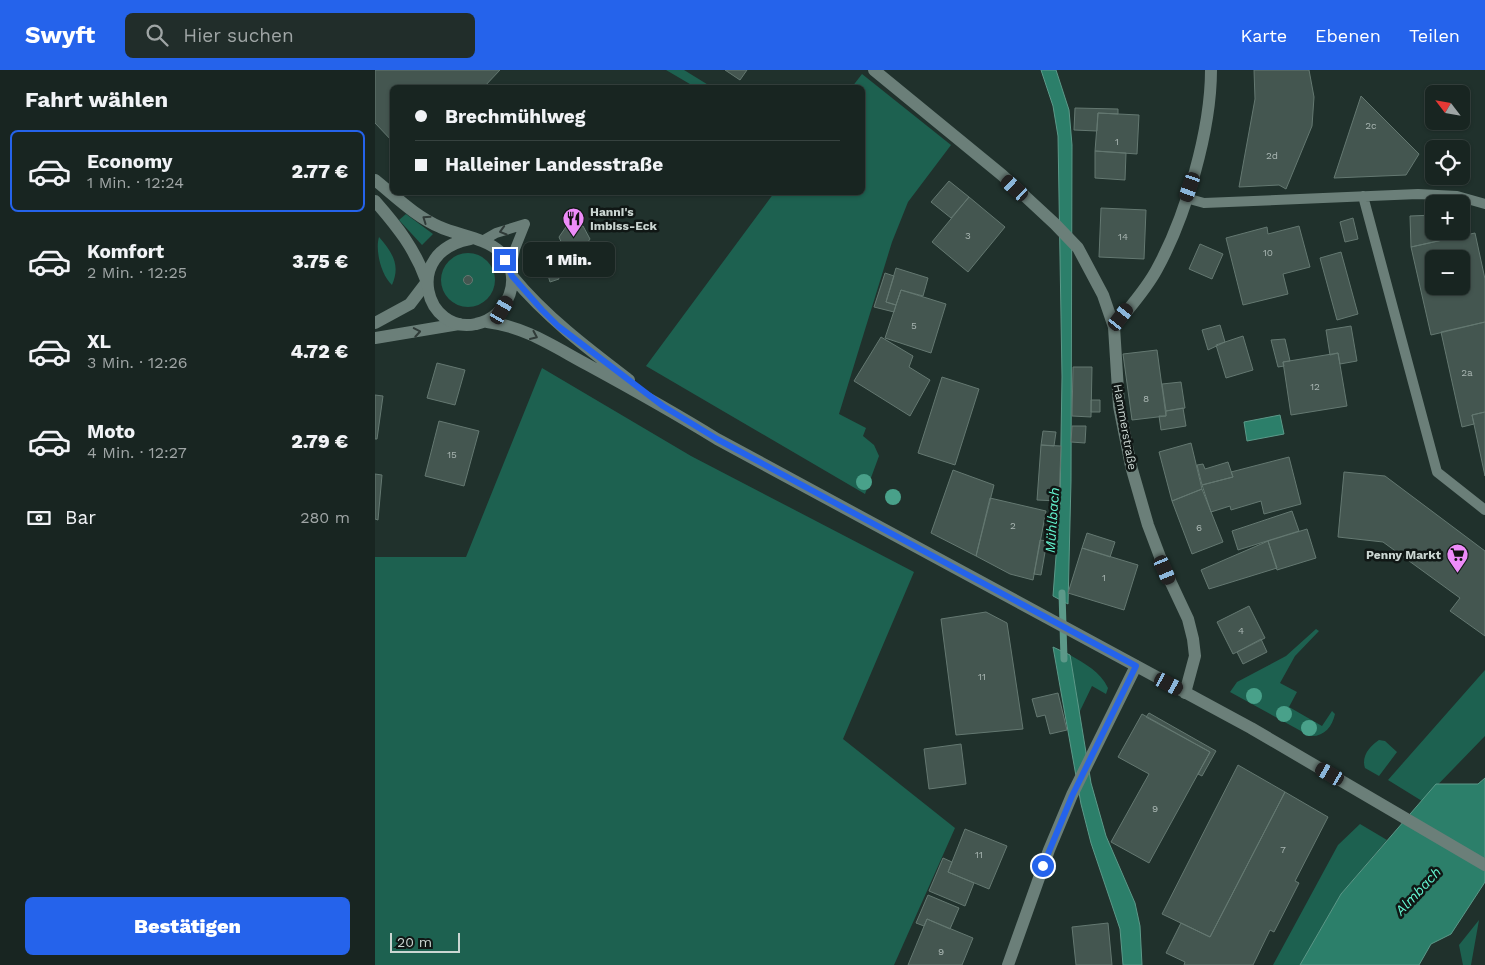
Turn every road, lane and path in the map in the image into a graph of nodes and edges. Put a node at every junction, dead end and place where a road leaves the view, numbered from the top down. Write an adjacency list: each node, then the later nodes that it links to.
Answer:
1 (874, 70): 16 (main road, Hammerstraße)
2 (1211, 70): 7 (main road)
3 (375, 180): 4 (main road, one-way to 3)
4 (390, 191)
5 (396, 195): 10 (main road, one-way to 5)
6 (1363, 196): 7 (lane); 9 (lane); 19 (lane)
7 (1186, 198): 16 (main road)
8 (375, 202): 12 (main road)
9 (1485, 204)
10 (476, 240): 11 (main road); 11 (lane, one-way to 10); 12 (main road)
11 (512, 273): 13 (main road); 18 (main road)
12 (426, 282): 14 (main road); 15 (main road)
13 (487, 322): 15 (main road); 18 (main road, one-way to 18)
14 (375, 323)
15 (459, 324): 17 (main road, one-way to 15)
16 (1114, 327): 21 (main road, Hammerstraße)
17 (375, 338)
18 (663, 406): 20 (main road)
19 (1485, 510)
20 (1136, 666): 21 (main road); 23 (main road)
21 (1185, 693): 22 (main road)
22 (1485, 865)
23 (1008, 965)

